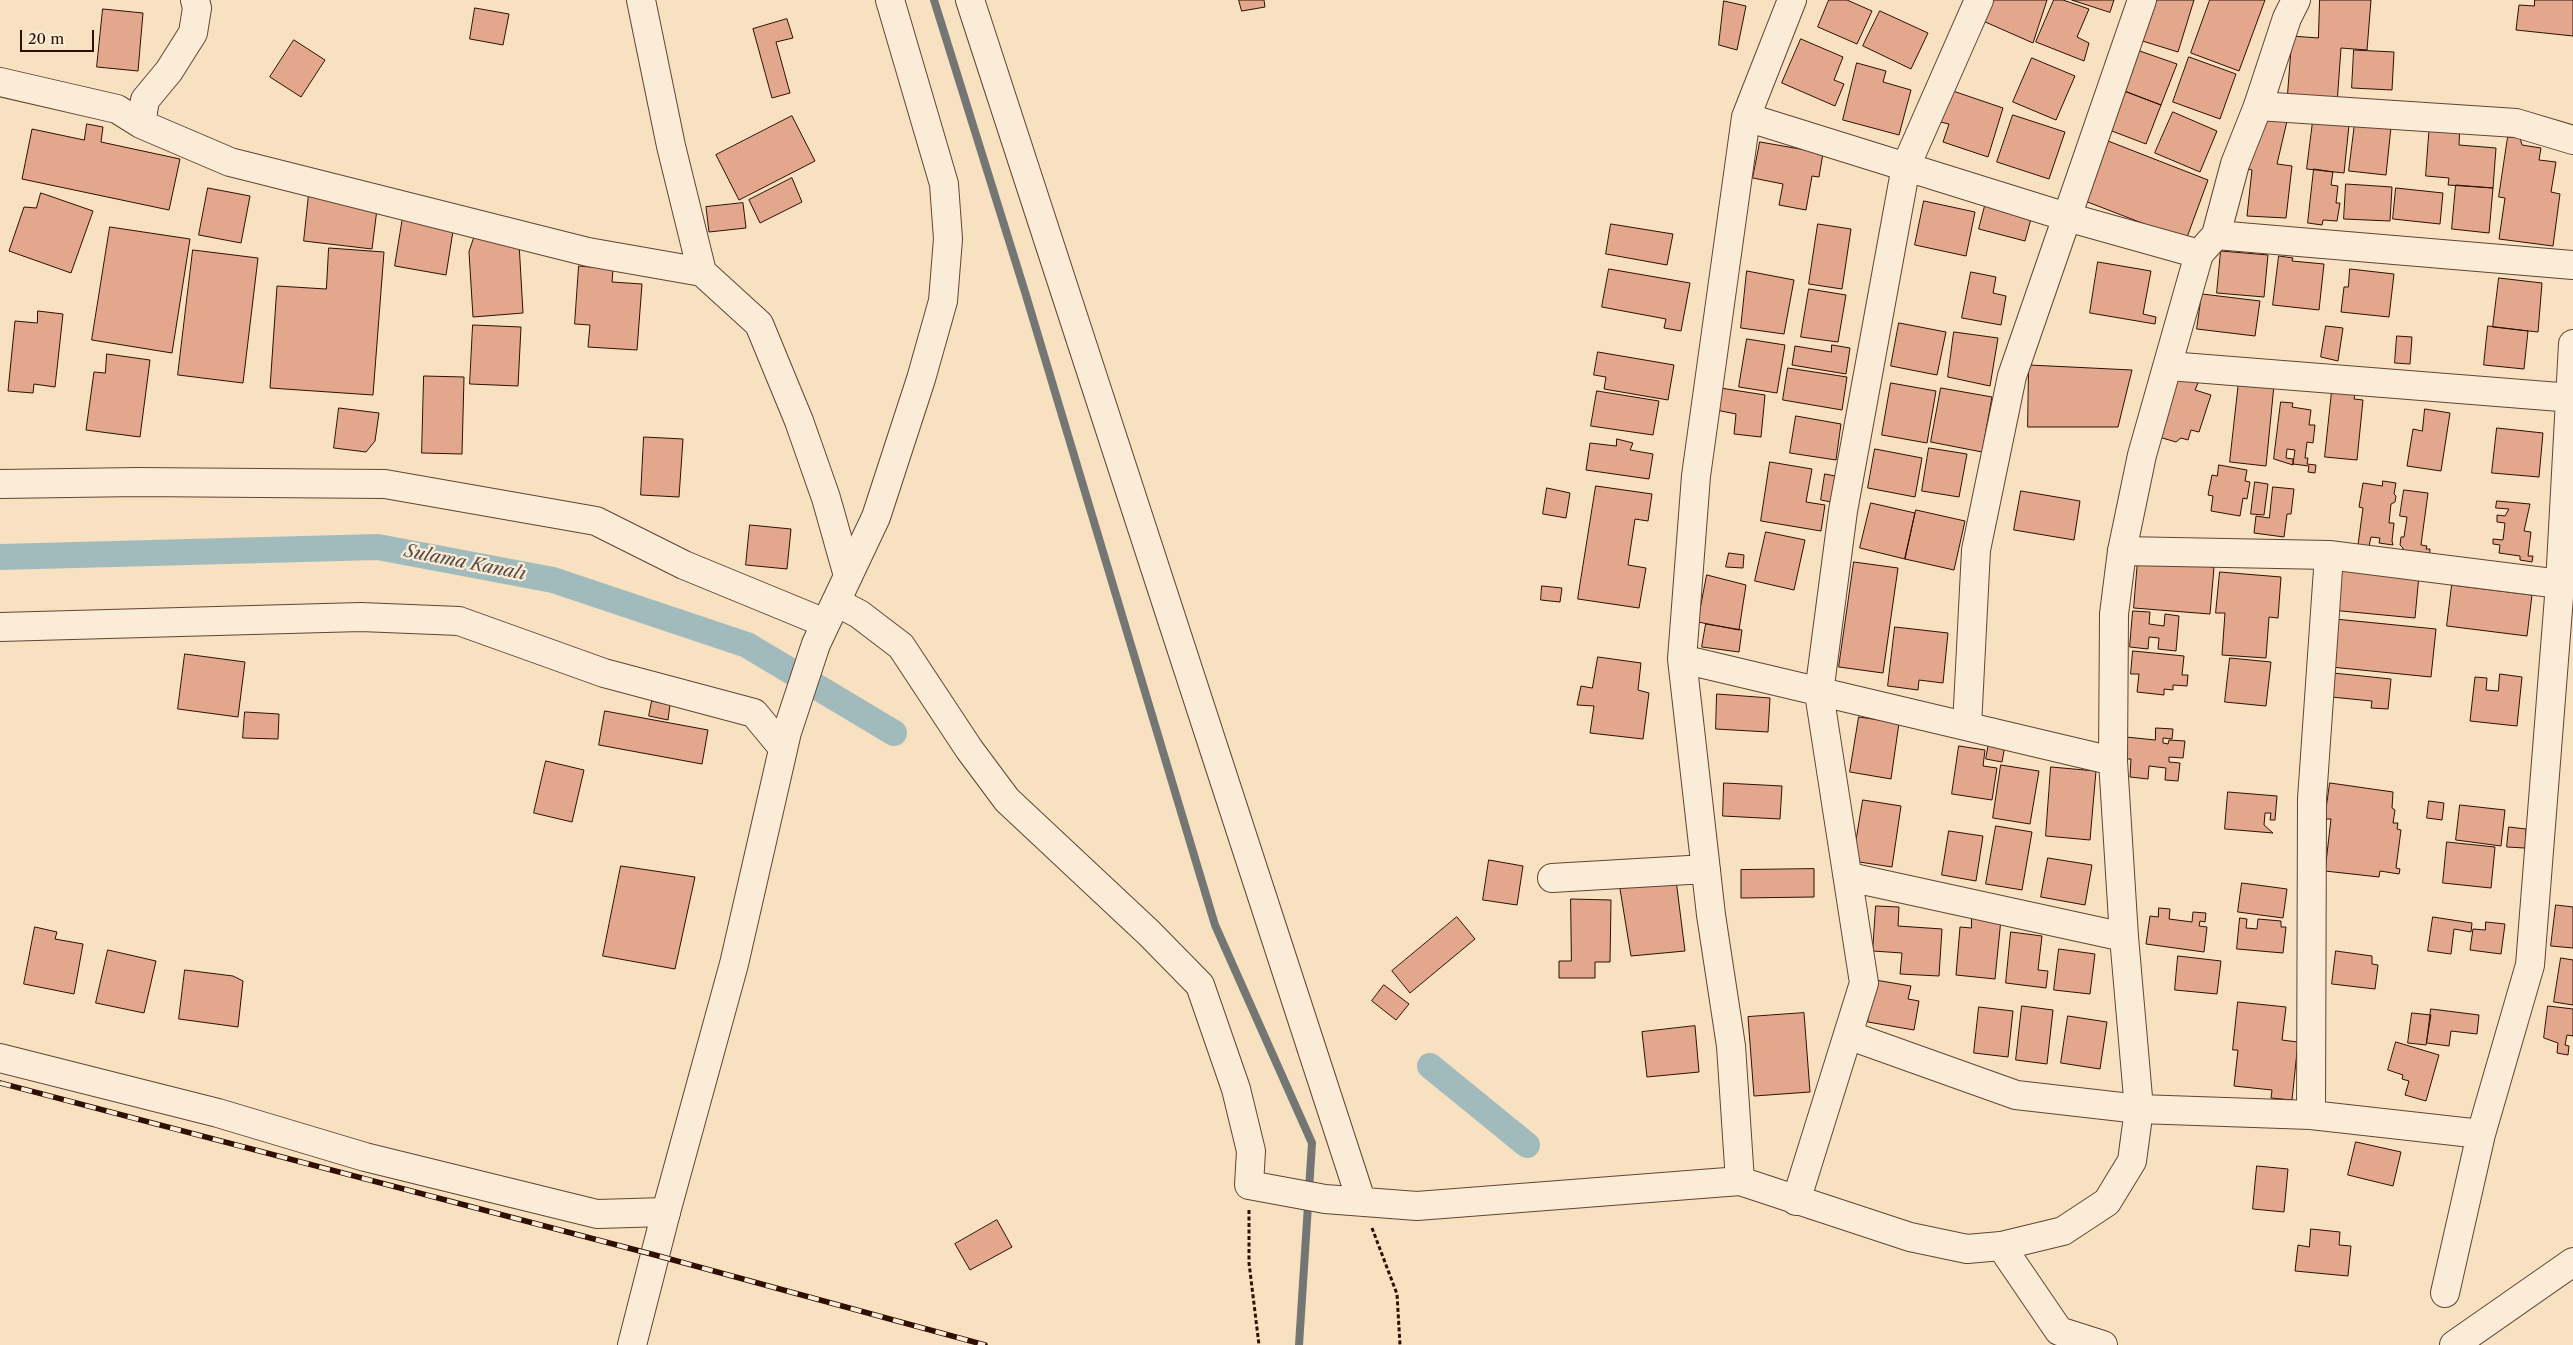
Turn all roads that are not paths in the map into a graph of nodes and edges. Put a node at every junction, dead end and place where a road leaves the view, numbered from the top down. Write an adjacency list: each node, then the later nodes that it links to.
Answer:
1 (195, 0): 12 (street)
2 (641, 0): 18 (street)
3 (890, 0): 25 (street)
4 (970, 0): 44 (street)
5 (1792, 0): 11 (street)
6 (1979, 0): 14 (street)
7 (2142, 0): 15 (street)
8 (2296, 0): 10 (street)
9 (0, 82): 12 (street)
10 (2258, 106): 13 (street); 16 (street)
11 (1746, 117): 14 (street); 29 (street)
12 (141, 124): 18 (street)
13 (2573, 140)
14 (1906, 166): 15 (street); 30 (street)
15 (2067, 217): 16 (street); 31 (street)
16 (2207, 244): 17 (street); 20 (street)
17 (2573, 265)
18 (702, 272): 25 (street)
19 (2573, 344): 21 (street)
20 (2169, 366): 21 (street); 23 (street)
21 (2572, 398): 26 (street)
22 (0, 484): 27 (street)
23 (2122, 551): 24 (street); 33 (street)
24 (2329, 555): 26 (street); 41 (street)
25 (848, 576): 27 (street)
26 (2560, 584): 42 (street)
27 (826, 623): 32 (street); 44 (street)
28 (0, 627): 32 (street)
29 (1682, 660): 30 (street); 34 (street)
30 (1819, 693): 31 (street); 35 (street)
31 (1967, 726): 33 (street)
32 (785, 740): 46 (street)
33 (2113, 761): 37 (street)
34 (1706, 869): 36 (street); 43 (street)
35 (1849, 877): 37 (street); 38 (street)
36 (1552, 878)
37 (2124, 937): 40 (street)
38 (1848, 1035): 40 (street); 45 (street)
39 (0, 1058): 46 (street)
40 (2139, 1109): 41 (street); 47 (street)
41 (2311, 1114): 42 (street)
42 (2481, 1134): 49 (street)
43 (1740, 1181): 44 (street); 45 (street)
44 (1361, 1200)
45 (1796, 1201): 47 (street)
46 (666, 1212): 50 (street)
47 (2001, 1246): 51 (street)
48 (2573, 1262): 52 (street)
49 (2445, 1293)
50 (632, 1345)
51 (2103, 1345)
52 (2454, 1345)

